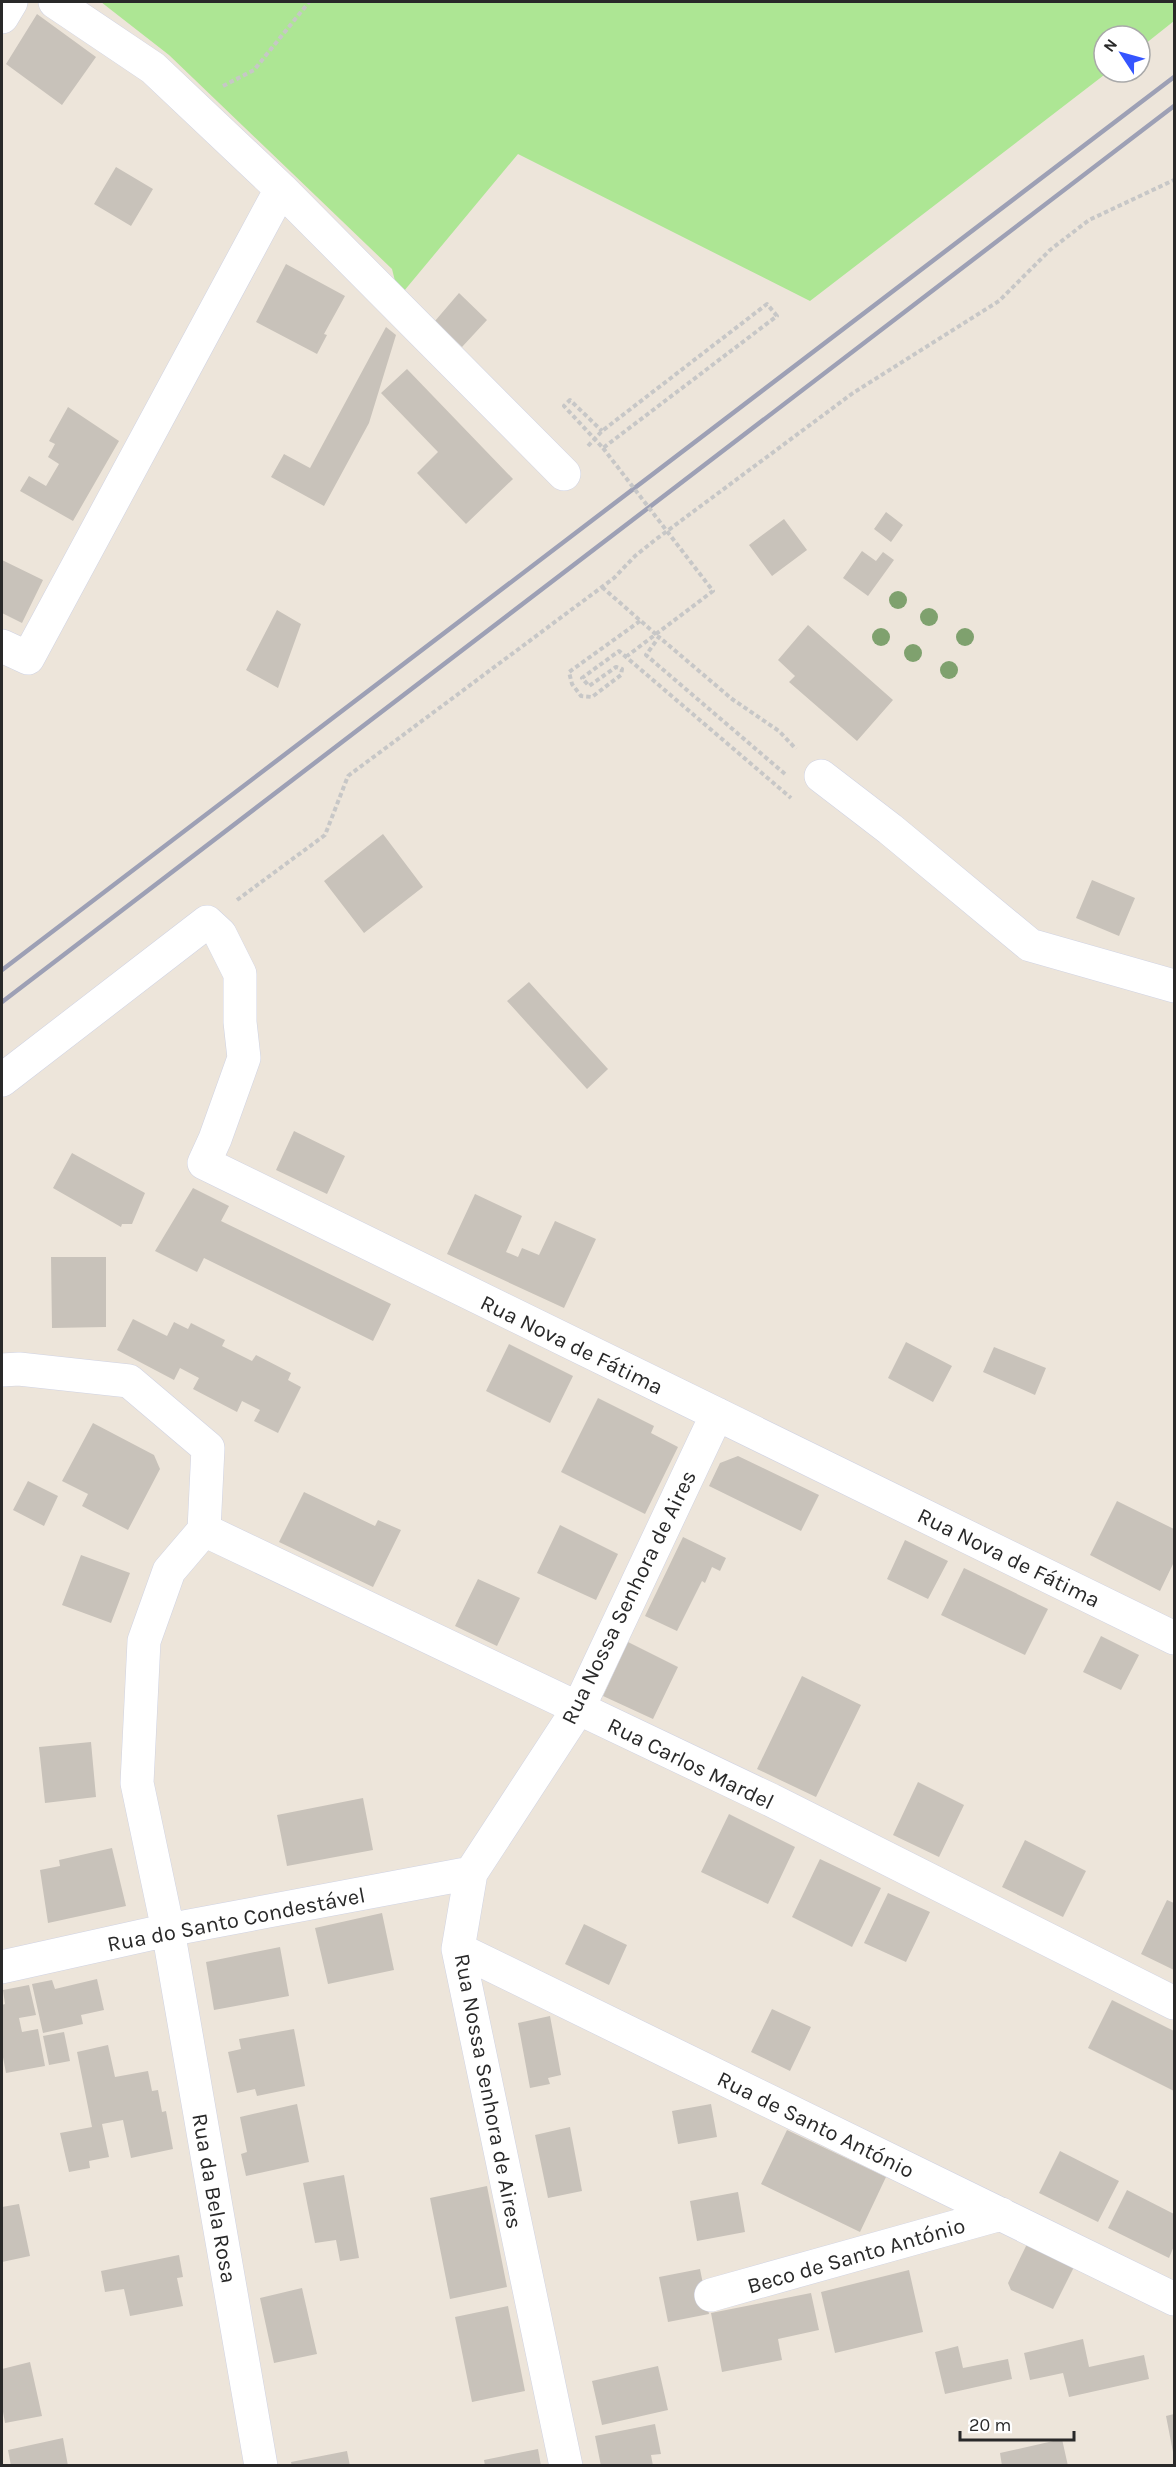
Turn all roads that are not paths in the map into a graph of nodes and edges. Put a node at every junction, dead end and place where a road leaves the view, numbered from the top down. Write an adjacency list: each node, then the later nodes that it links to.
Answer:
1 (11, 2): 3 (street)
2 (55, 2): 4 (street)
3 (2, 17)
4 (281, 189): 5 (street); 6 (street)
5 (564, 474)
6 (15, 652)
7 (821, 776): 8 (street)
8 (1174, 986)
9 (2, 1080): 11 (street, Rua Nova de Fátima)
10 (2, 1370): 12 (street)
11 (717, 1414): 13 (street, Rua Nova de Fátima); 14 (street, Rua Nossa Senhora de Aires)
12 (204, 1530): 14 (street, Rua Carlos Mardel); 16 (street, Rua da Bela Rosa)
13 (1174, 1638)
14 (578, 1708): 15 (street, Rua Nossa Senhora de Aires); 19 (street, Rua Carlos Mardel)
15 (471, 1873): 16 (street, Rua do Santo Condestável); 17 (street, Rua Nossa Senhora de Aires)
16 (168, 1930): 18 (street, Rua do Santo Condestável); 23 (street, Rua da Bela Rosa)
17 (458, 1949): 20 (street, Rua de Santo António); 24 (street, Rua Nossa Senhora de Aires)
18 (2, 1967)
19 (1174, 2003)
20 (1001, 2214): 21 (street, Beco de Santo António); 22 (street, Rua de Santo António)
21 (711, 2295)
22 (1174, 2299)
23 (261, 2466)
24 (566, 2466)

